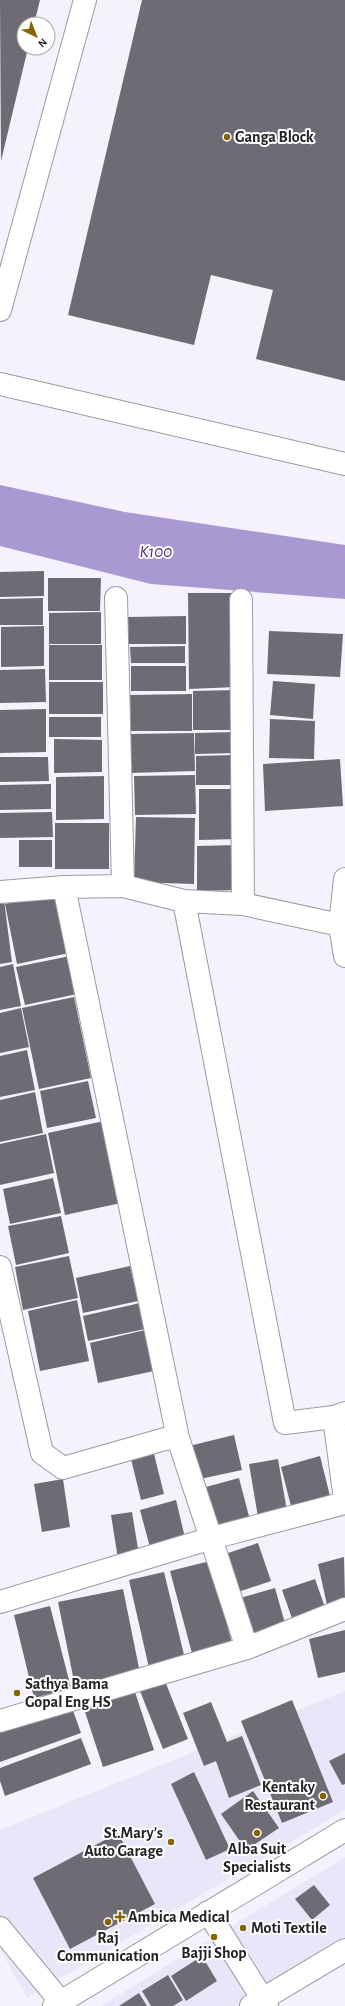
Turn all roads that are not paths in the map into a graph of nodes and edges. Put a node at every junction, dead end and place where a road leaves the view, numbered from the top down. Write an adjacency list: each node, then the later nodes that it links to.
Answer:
1 (85, 0): 2 (street)
2 (0, 310)
3 (0, 384): 4 (street)
4 (345, 464)
5 (116, 598): 9 (street)
6 (241, 600): 12 (street)
7 (345, 879): 13 (street)
8 (64, 886): 9 (street); 10 (street); 17 (street)
9 (123, 886): 11 (street)
10 (0, 892)
11 (184, 901): 12 (street); 16 (street)
12 (243, 904): 13 (street)
13 (340, 925): 14 (street)
14 (345, 956)
15 (0, 1267): 17 (street)
16 (340, 1415): 18 (street)
17 (178, 1438): 20 (street)
18 (345, 1500)
19 (345, 1503): 20 (street)
20 (212, 1538): 21 (street); 23 (street)
21 (0, 1602)
22 (345, 1609): 23 (street)
23 (247, 1648): 24 (street)
24 (0, 1721)
25 (345, 1830): 26 (street)
26 (208, 1912): 29 (street); 30 (street)
27 (0, 1928): 29 (street)
28 (345, 1950): 30 (street)
29 (57, 2004)
30 (260, 2004)

